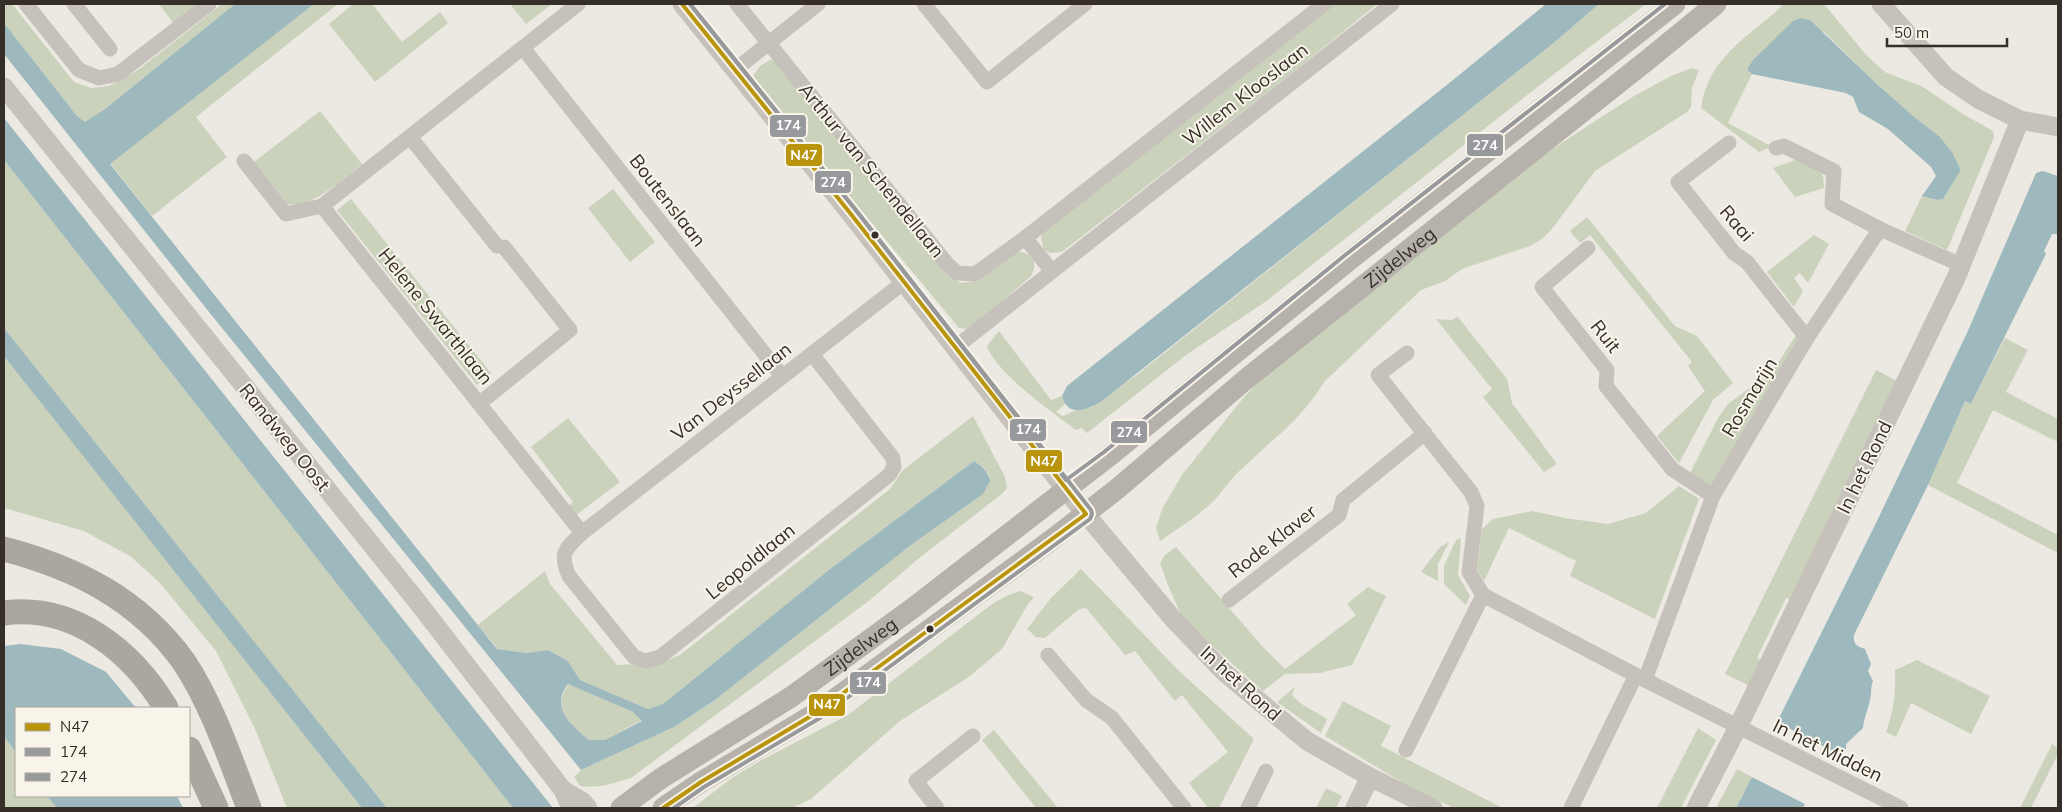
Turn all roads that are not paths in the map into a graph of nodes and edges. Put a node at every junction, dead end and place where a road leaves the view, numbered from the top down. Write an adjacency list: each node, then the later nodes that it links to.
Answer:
1 (74, 4): 17 (street)
2 (209, 4): 14 (street)
3 (578, 4): 16 (street)
4 (682, 4): 18 (street)
5 (737, 4): 15 (street, Arthur van Schendellaan)
6 (818, 4): 15 (street)
7 (924, 4): 8 (street)
8 (1085, 4)
9 (1324, 4): 28 (street, Willem Klooslaan)
10 (1392, 4): 31 (street, Willem Klooslaan)
11 (1674, 4): 40 (main road, Zijdelweg)
12 (1716, 4): 42 (main road, Zijdelweg)
13 (1881, 4): 20 (street)
14 (34, 6)
15 (770, 42): 18 (street); 28 (street, Arthur van Schendellaan)
16 (523, 48): 22 (street); 37 (street, Boutenslaan)
17 (110, 49)
18 (735, 70): 32 (street)
19 (4, 87): 57 (street, Randweg Oost)
20 (2020, 120): 21 (street); 30 (street, In het Rond)
21 (2058, 127)
22 (410, 137): 26 (street); 38 (street)
23 (1729, 143): 33 (street, Raai)
24 (1776, 148): 27 (street)
25 (244, 161): 26 (street)
26 (322, 206): 38 (street, Helene Swarthlaan)
27 (1880, 229): 30 (street); 33 (street, Rosmarijn)
28 (1025, 238): 31 (street)
29 (1588, 248): 41 (street, Ruit)
30 (1960, 265): 51 (street, In het Rond)
31 (1051, 270): 34 (street, Willem Klooslaan)
32 (904, 282): 34 (street); 36 (street, Van Deyssellaan)
33 (1808, 338): 41 (street, Rosmarijn)
34 (956, 347): 40 (street)
35 (1407, 353): 39 (street)
36 (812, 354): 37 (street, Van Deyssellaan); 43 (street, Leopoldlaan)
37 (782, 376): 43 (street, Van Deyssellaan)
38 (480, 403): 43 (street, Helene Swarthlaan)
39 (1425, 433): 45 (street); 46 (street, Rode Klaver)
40 (1065, 489): 42 (street); 62 (main road, Zijdelweg)
41 (1714, 496): 49 (street, Rosmarijn)
42 (1086, 514): 56 (street, In het Rond); 63 (main road, Zijdelweg)
43 (582, 533)
44 (4, 549): 59 (highway)
45 (1483, 595): 49 (street); 53 (street)
46 (1229, 600)
47 (4, 613): 50 (highway)
48 (1048, 655): 65 (street)
49 (1640, 677): 51 (street); 69 (street)
50 (165, 707)
51 (1738, 727): 70 (street, In het Rond); 71 (street, In het Midden)
52 (972, 736): 64 (street)
53 (1406, 750)
54 (190, 751): 58 (highway)
55 (1266, 771): 66 (street)
56 (1370, 778): 67 (street); 68 (street, In het Rond)
57 (563, 790): 60 (street, Randweg Oost); 61 (street, Randweg Oost)
58 (216, 808)
59 (249, 808)
60 (571, 808)
61 (588, 808)
62 (621, 808)
63 (663, 808)
64 (938, 808)
65 (1184, 808)
66 (1248, 808)
67 (1355, 808)
68 (1433, 808)
69 (1571, 808)
70 (1696, 808)
71 (1901, 808)

